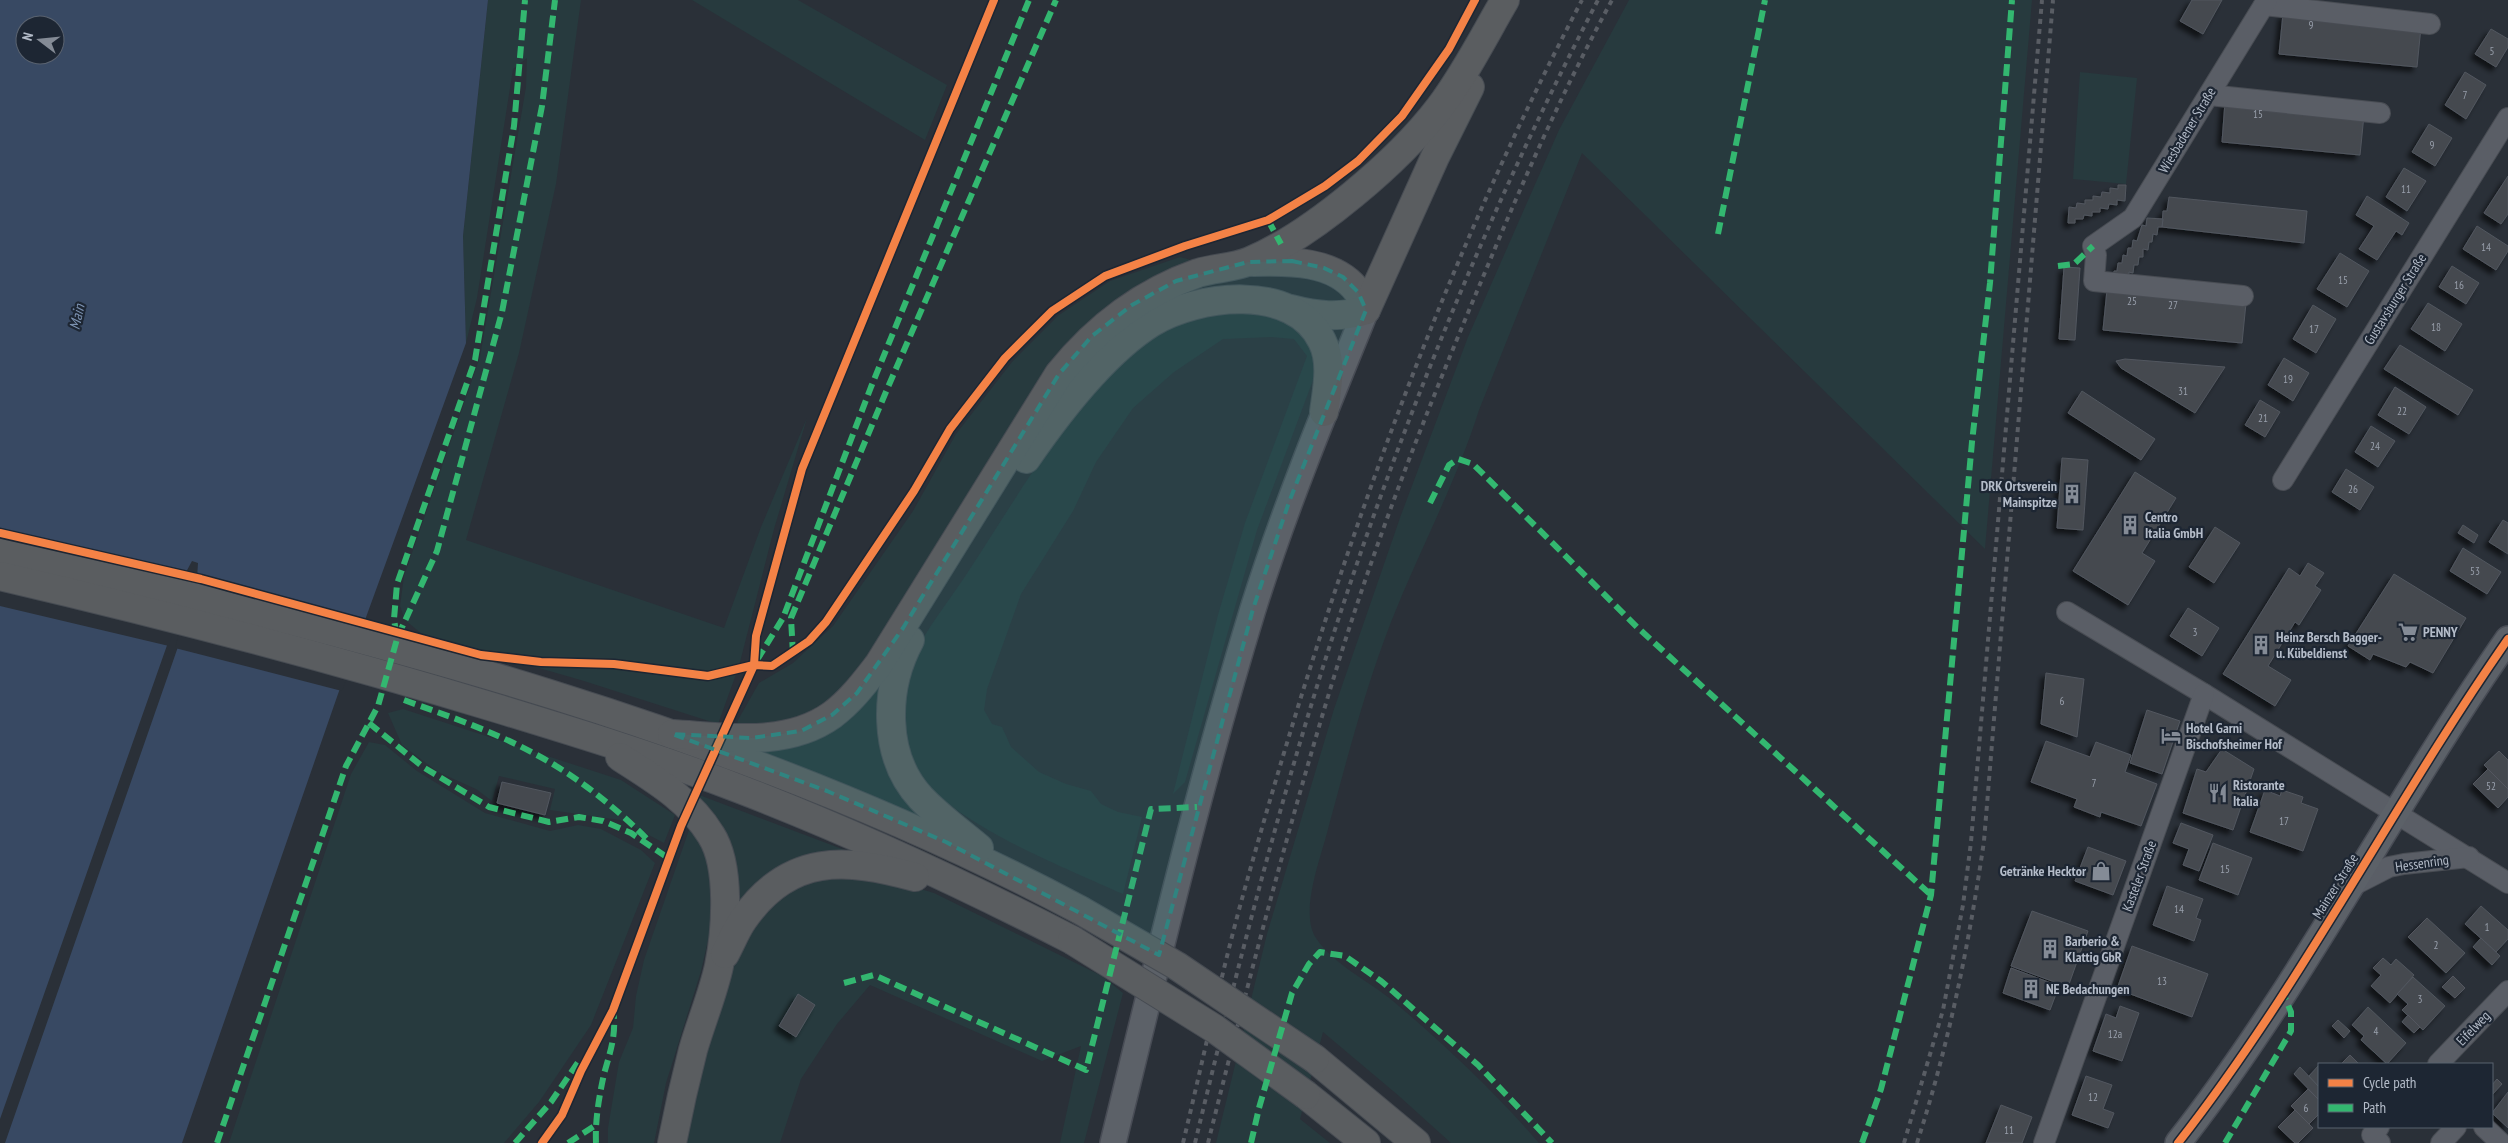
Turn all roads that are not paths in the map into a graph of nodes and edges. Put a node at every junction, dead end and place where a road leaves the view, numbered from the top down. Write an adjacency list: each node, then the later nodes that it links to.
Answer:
1 (1504, 0): 10 (highway)
2 (1509, 0): 6 (highway)
3 (1520, 0): 6 (highway)
4 (2265, 2): 5 (street); 7 (street, Wiesbadener Straße)
5 (2430, 24)
6 (1481, 65): 13 (highway)
7 (2209, 95): 8 (street); 11 (street, Wiesbadener Straße)
8 (2380, 113)
9 (2508, 118): 15 (street, Gustavsburger Straße)
10 (1248, 262): 13 (highway); 21 (highway)
11 (2243, 296)
12 (1290, 308): 13 (highway); 14 (highway); 25 (highway)
13 (1366, 310): 14 (main road)
14 (1324, 412): 36 (main road)
15 (2283, 480)
16 (0, 550): 21 (highway)
17 (0, 576): 22 (highway)
18 (2067, 612): 20 (street)
19 (2508, 639): 23 (main road, Mainzer Straße)
20 (2204, 694): 23 (street); 39 (street, Kasteler Straße)
21 (672, 734): 25 (highway)
22 (586, 735): 28 (highway); 29 (highway)
23 (2395, 812): 24 (street, Hessenring); 27 (main road, Mainzer Straße)
24 (2469, 857): 26 (street, Hessenring); 27 (street, Hessenring)
25 (1005, 870): 38 (highway, bridge)
26 (2508, 883)
27 (2350, 887): 40 (main road, Mainzer Straße)
28 (994, 900): 29 (highway); 37 (highway, bridge)
29 (719, 966): 35 (highway)
30 (2508, 991): 31 (street, Eifelweg)
31 (2439, 1063)
32 (2378, 1128): 41 (street)
33 (2455, 1128): 42 (street)
34 (2485, 1128): 43 (street)
35 (672, 1143)
36 (1113, 1143)
37 (1366, 1143)
38 (1416, 1143)
39 (2044, 1143)
40 (2178, 1143)
41 (2380, 1143)
42 (2441, 1143)
43 (2501, 1143)

